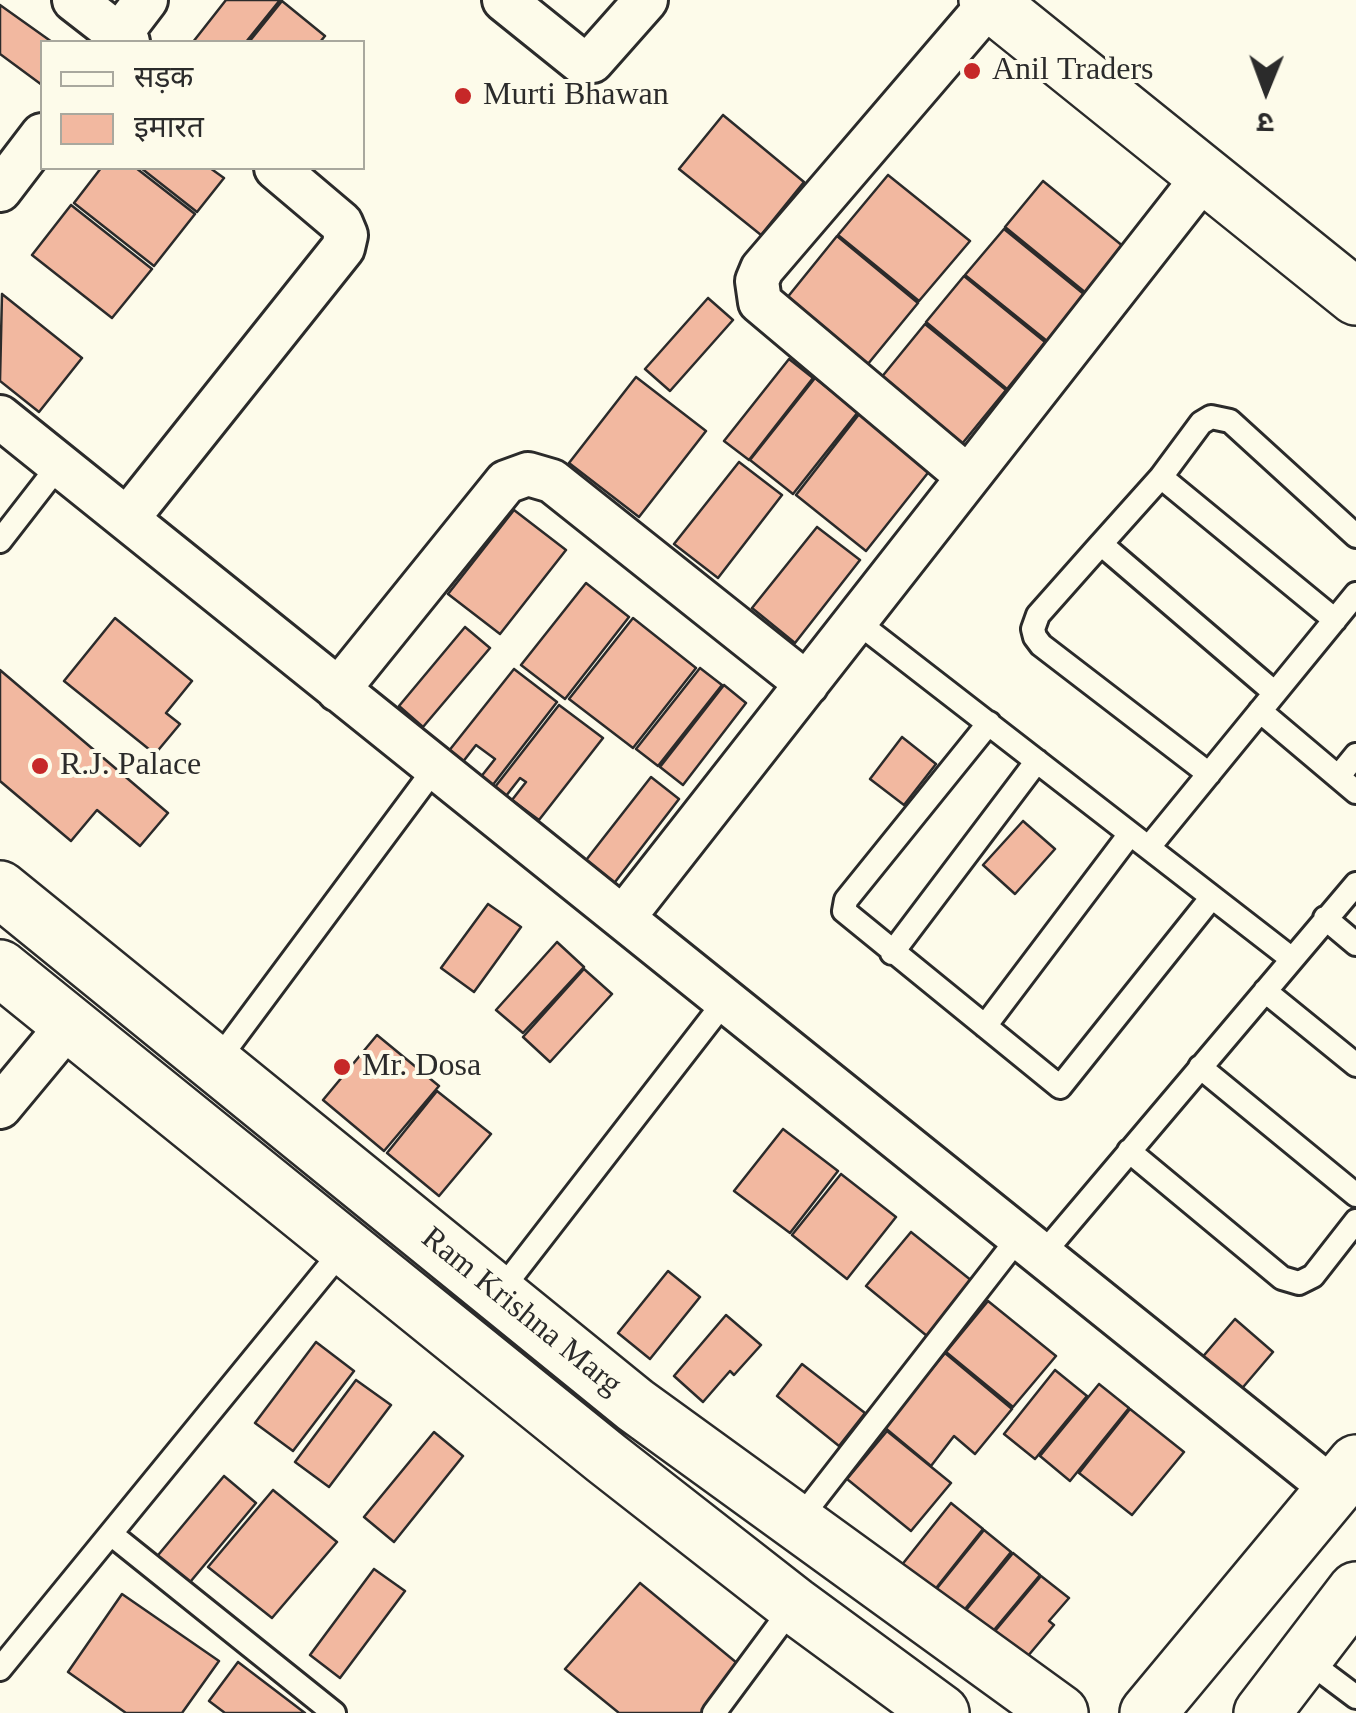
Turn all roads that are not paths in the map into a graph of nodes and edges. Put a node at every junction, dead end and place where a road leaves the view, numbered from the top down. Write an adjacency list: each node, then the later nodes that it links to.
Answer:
1 (74, 0): 6 (street)
2 (146, 0): 6 (street)
3 (504, 0): 4 (street)
4 (646, 0)
5 (988, 1): 9 (street); 15 (street)
6 (120, 40)
7 (40, 138): 10 (street)
8 (278, 170): 16 (street)
9 (1206, 176): 11 (street); 15 (street)
10 (0, 190)
11 (1356, 297)
12 (0, 417): 13 (street)
13 (59, 465): 16 (street); 18 (lane)
14 (1161, 477): 17 (lane); 19 (lane); 21 (lane)
15 (968, 478): 22 (street)
16 (127, 520): 24 (street)
17 (1356, 536)
18 (0, 541)
19 (1101, 544): 25 (lane); 30 (lane)
20 (1356, 594): 21 (lane)
21 (1335, 620): 25 (lane)
22 (856, 621): 23 (street); 26 (lane)
23 (806, 684): 24 (street); 36 (street)
24 (338, 690): 29 (street)
25 (1268, 702): 30 (lane); 31 (lane)
26 (988, 724): 28 (lane); 39 (lane)
27 (1356, 755): 31 (lane)
28 (1037, 761): 32 (lane); 39 (lane)
29 (436, 768): 36 (street); 46 (lane)
30 (1209, 774): 32 (lane)
31 (1347, 785)
32 (1139, 840): 35 (lane); 45 (lane)
33 (1356, 884): 37 (lane)
34 (0, 889): 46 (street, Ram Krishna Marg)
35 (1212, 897): 40 (lane); 45 (lane)
36 (622, 918): 43 (street)
37 (1325, 918): 38 (lane); 40 (lane)
38 (1356, 944)
39 (892, 953): 45 (lane)
40 (1292, 959): 42 (lane)
41 (0, 968): 44 (street, Ram Krishna Marg)
42 (1265, 990): 47 (lane); 48 (lane)
43 (725, 1001): 53 (street); 55 (lane)
44 (69, 1024): 49 (street); 54 (street, Ram Krishna Marg)
45 (985, 1026)
46 (215, 1064): 55 (street, Ram Krishna Marg)
47 (1356, 1065)
48 (1200, 1067): 50 (lane); 51 (lane)
49 (0, 1108)
50 (1129, 1151): 52 (lane); 53 (lane)
51 (1356, 1195)
52 (1356, 1221)
53 (1030, 1246): 56 (street); 57 (lane)
54 (345, 1247): 58 (lane); 60 (street, Ram Krishna Marg)
55 (498, 1294): 57 (street, Ram Krishna Marg)
56 (1345, 1477): 68 (street)
57 (798, 1521): 67 (street, Ram Krishna Marg)
58 (112, 1534): 62 (lane); 64 (lane)
59 (1356, 1590): 61 (street)
60 (794, 1605): 65 (lane); 66 (street, Ram Krishna Marg)
61 (1304, 1658): 63 (lane); 69 (street)
62 (0, 1669)
63 (1356, 1697)
64 (334, 1713)
65 (714, 1713)
66 (941, 1713)
67 (1060, 1713)
68 (1148, 1713)
69 (1262, 1713)

